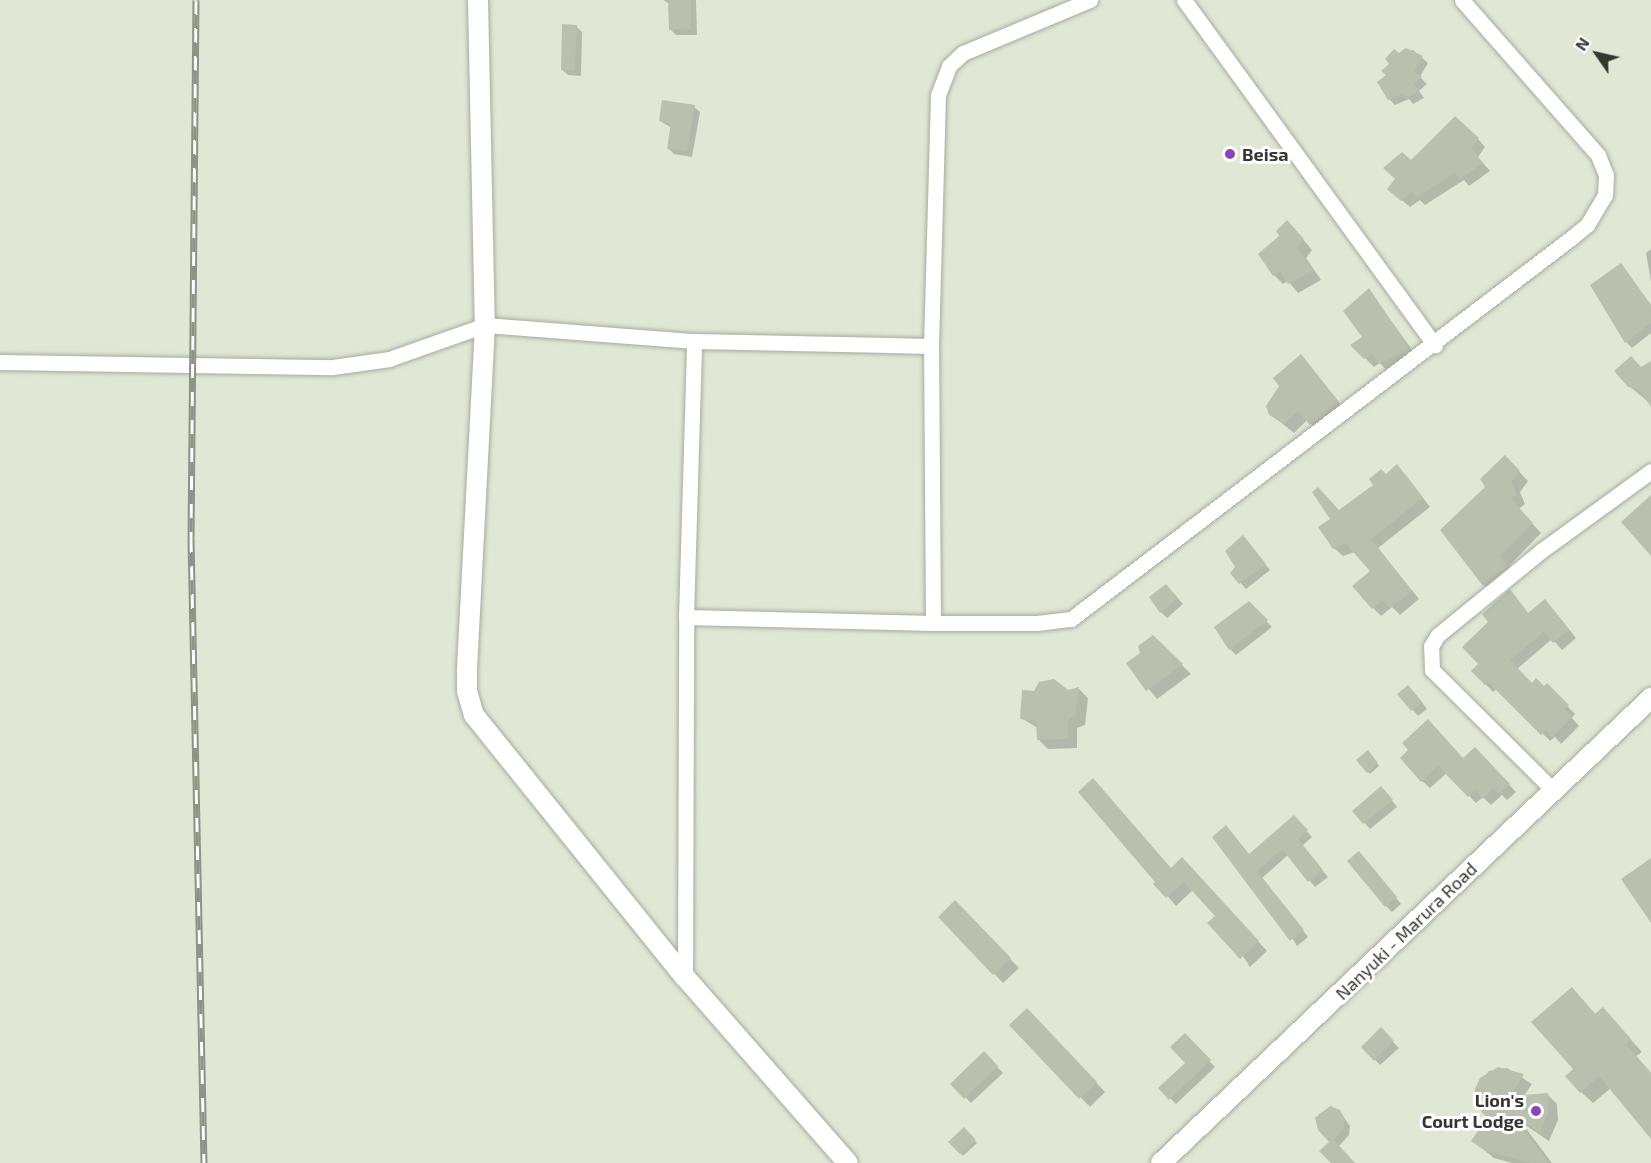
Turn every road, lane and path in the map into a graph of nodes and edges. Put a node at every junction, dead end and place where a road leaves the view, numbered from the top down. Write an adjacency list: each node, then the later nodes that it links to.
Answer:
1 (478, 0): 5 (street)
2 (1090, 0): 7 (street)
3 (1184, 0): 8 (street)
4 (1462, 0): 8 (street)
5 (485, 325): 6 (street); 9 (street); 15 (street)
6 (694, 341): 7 (street); 11 (street)
7 (931, 346): 12 (street)
8 (1435, 346): 12 (street)
9 (0, 362)
10 (1651, 471): 14 (street)
11 (686, 617): 12 (street); 15 (street)
12 (933, 623)
13 (1651, 698): 14 (street, Nanyuki - Marura Road)
14 (1554, 791): 17 (street, Nanyuki - Marura Road)
15 (685, 977): 16 (street)
16 (848, 1163)
17 (1161, 1163)

